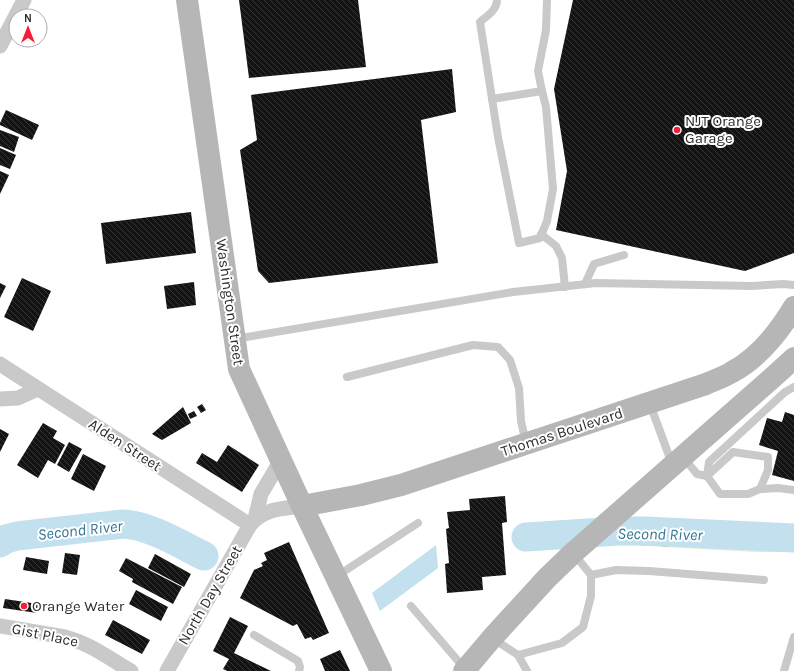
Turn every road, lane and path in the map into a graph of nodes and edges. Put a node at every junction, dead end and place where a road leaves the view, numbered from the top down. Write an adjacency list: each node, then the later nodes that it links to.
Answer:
1 (24, 0): 5 (street)
2 (187, 0): 14 (street, Washington Street)
3 (547, 0): 6 (lane)
4 (497, 2): 7 (lane)
5 (0, 46)
6 (542, 91): 7 (lane); 8 (lane)
7 (492, 99): 8 (lane)
8 (541, 234): 12 (lane)
9 (624, 255): 10 (lane)
10 (585, 284): 11 (lane); 12 (lane)
11 (794, 285)
12 (565, 286): 14 (lane)
13 (794, 307): 23 (street, Thomas Boulevard)
14 (235, 339): 25 (street, Washington Street)
15 (794, 358): 19 (street)
16 (0, 364): 21 (street, Alden Street)
17 (794, 369): 19 (street)
18 (347, 377): 24 (lane)
19 (771, 379): 26 (street)
20 (794, 387): 27 (lane)
21 (38, 389): 22 (street); 31 (street, Alden Street)
22 (0, 399)
23 (649, 403): 24 (street, Thomas Boulevard); 26 (lane)
24 (526, 444): 30 (street, Thomas Boulevard)
25 (281, 460): 30 (street, Washington Street); 31 (street, North Day Street)
26 (678, 461): 27 (lane); 33 (street)
27 (707, 476): 28 (lane); 28 (lane)
28 (760, 489): 29 (lane)
29 (794, 490)
30 (302, 506): 31 (street); 35 (street, Washington Street)
31 (252, 522): 45 (street, North Day Street)
32 (418, 523): 35 (lane)
33 (576, 550): 34 (lane); 41 (street)
34 (591, 575): 36 (lane); 42 (lane)
35 (336, 577): 47 (street, Washington Street)
36 (764, 580)
37 (411, 606): 43 (lane)
38 (0, 626): 44 (street, Gist Place)
39 (254, 635): 46 (lane)
40 (794, 637): 49 (lane)
41 (492, 638): 42 (lane); 43 (street)
42 (518, 655): 48 (lane)
43 (464, 670)
44 (131, 671)
45 (167, 671)
46 (299, 671)
47 (382, 671)
48 (527, 671)
49 (784, 671)

